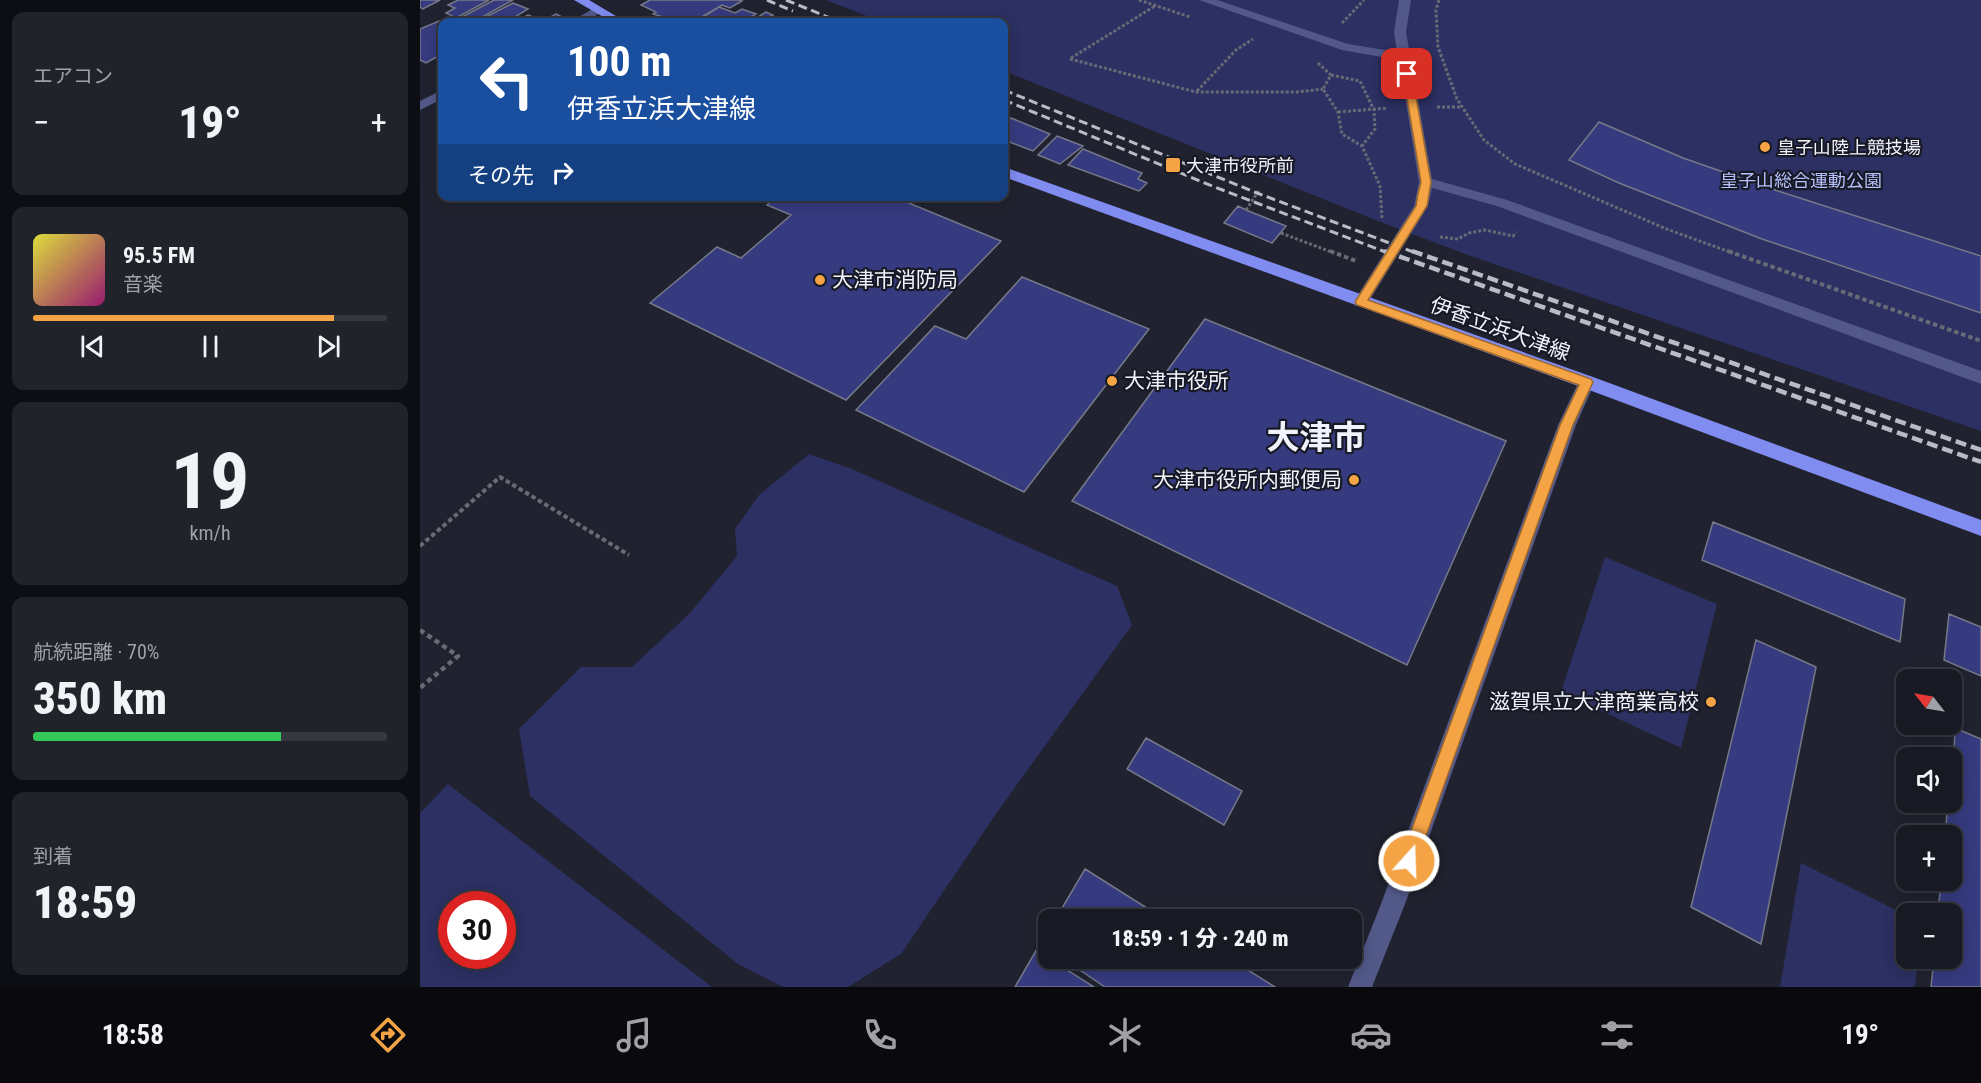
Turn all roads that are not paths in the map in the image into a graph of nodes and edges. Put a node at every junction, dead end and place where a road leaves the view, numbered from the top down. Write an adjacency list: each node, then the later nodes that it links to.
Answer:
1 (580, 0): 4 (main road)
2 (1205, 0): 7 (street)
3 (1405, 0): 7 (street)
4 (598, 10): 5 (street); 6 (main road)
5 (583, 18)
6 (613, 18)
7 (1404, 57): 11 (street)
8 (438, 96): 9 (street)
9 (420, 106)
10 (1008, 173): 12 (main road, 伊香立浜大津線)
11 (1426, 182): 12 (street); 13 (street)
12 (1361, 302): 14 (main road, 伊香立浜大津線)
13 (1981, 378)
14 (1587, 382): 15 (main road, 伊香立浜大津線); 16 (street)
15 (1981, 528)
16 (1360, 987)

